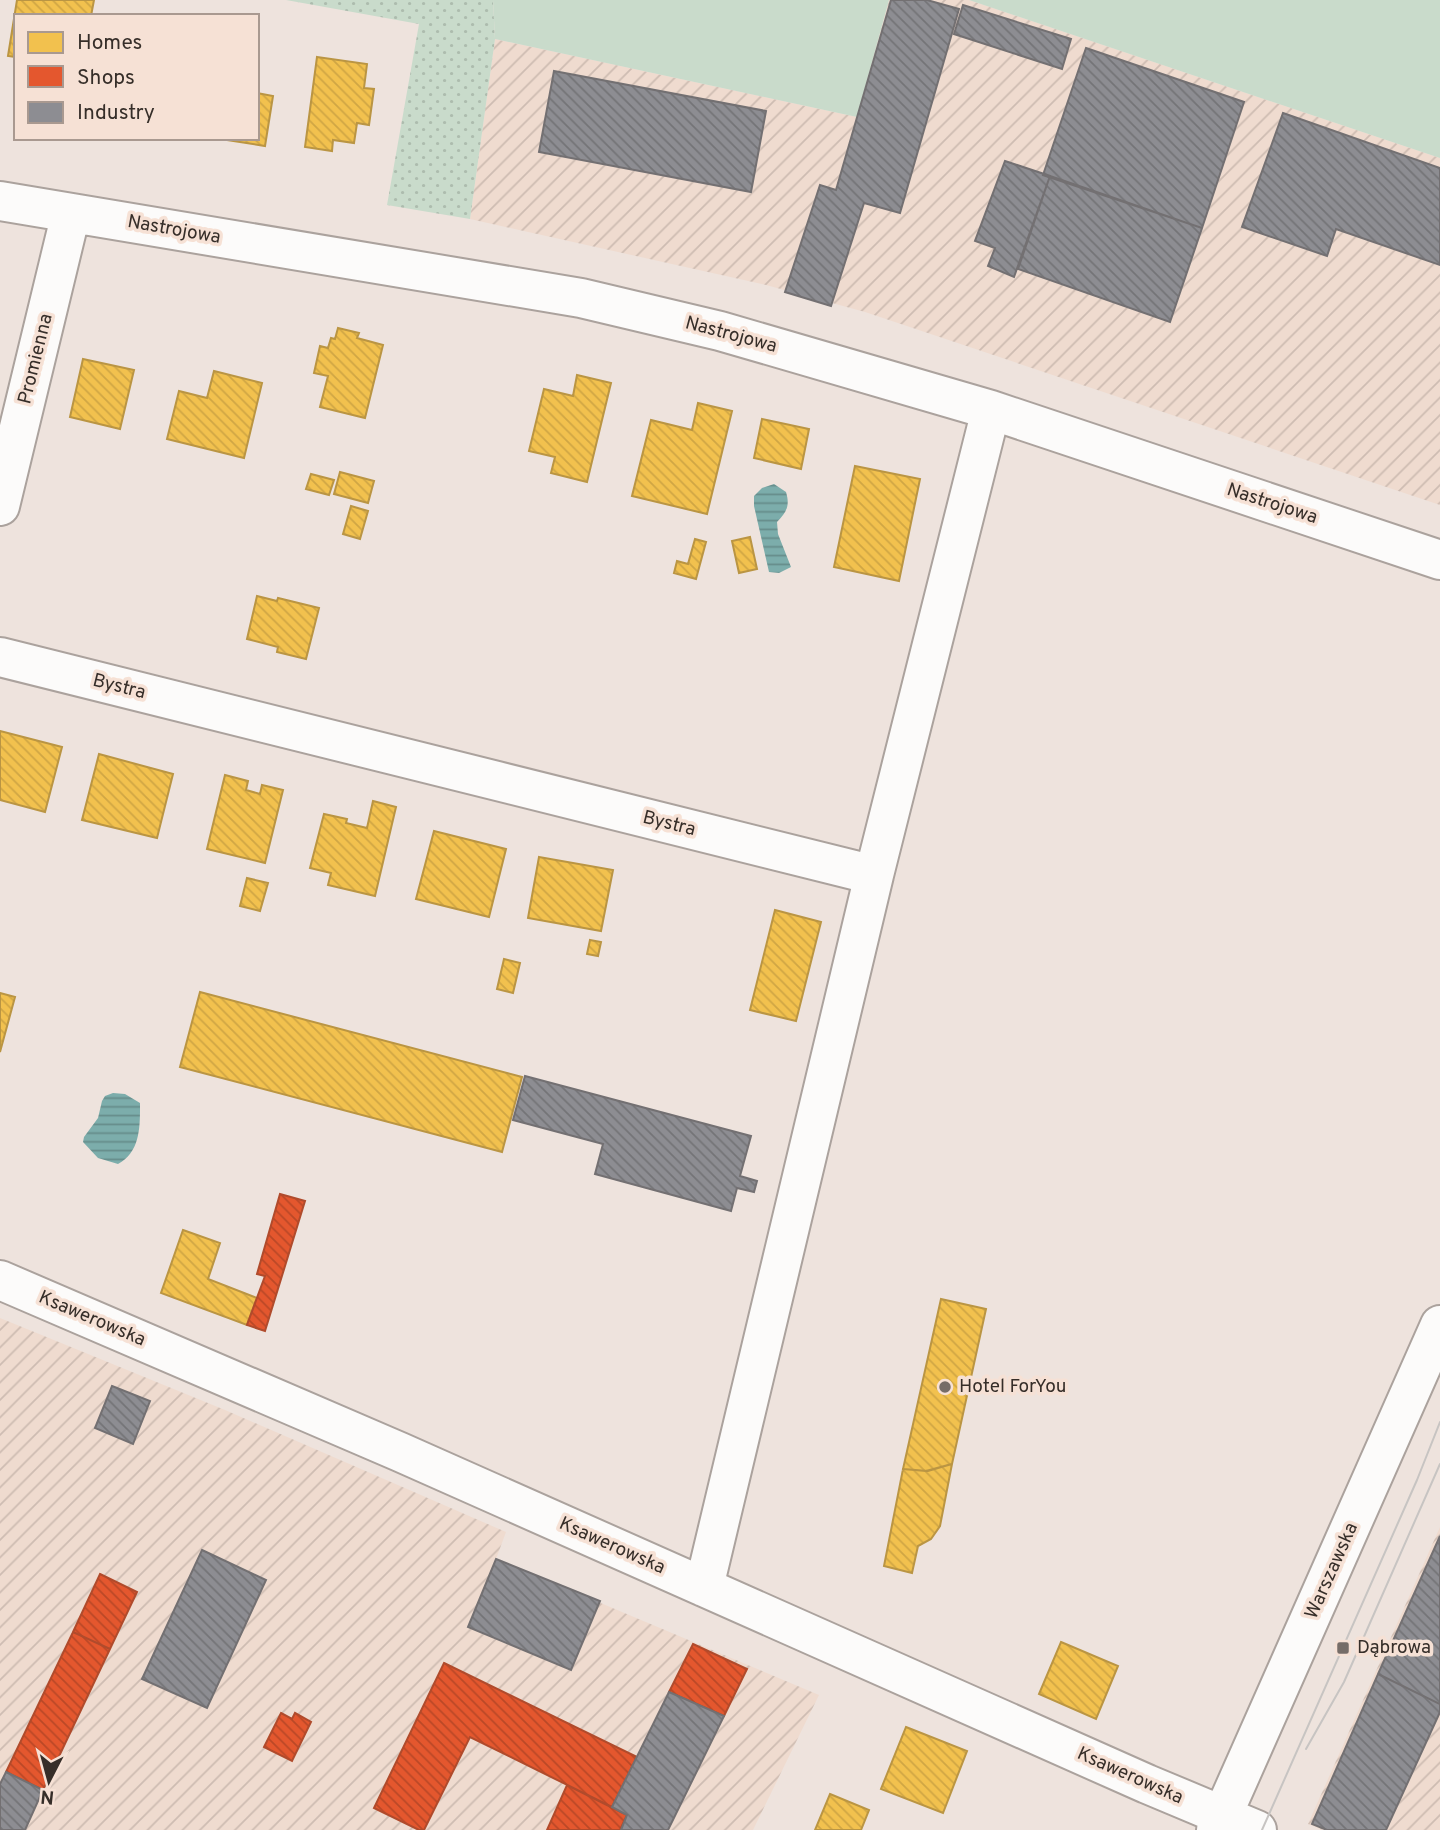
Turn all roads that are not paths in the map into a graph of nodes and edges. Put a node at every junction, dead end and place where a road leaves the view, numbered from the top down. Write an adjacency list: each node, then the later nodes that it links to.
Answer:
1 (0, 201): 2 (street, Nastrojowa)
2 (71, 213): 3 (street, Nastrojowa); 4 (street, Promienna)
3 (991, 410): 5 (street, Nastrojowa); 7 (street)
4 (0, 506)
5 (1440, 560)
6 (0, 657): 7 (street, Bystra)
7 (874, 875): 10 (street)
8 (0, 1280): 10 (street, Ksawerowska)
9 (1440, 1325): 11 (street, Warszawska)
10 (704, 1587): 11 (street, Ksawerowska)
11 (1232, 1825)

